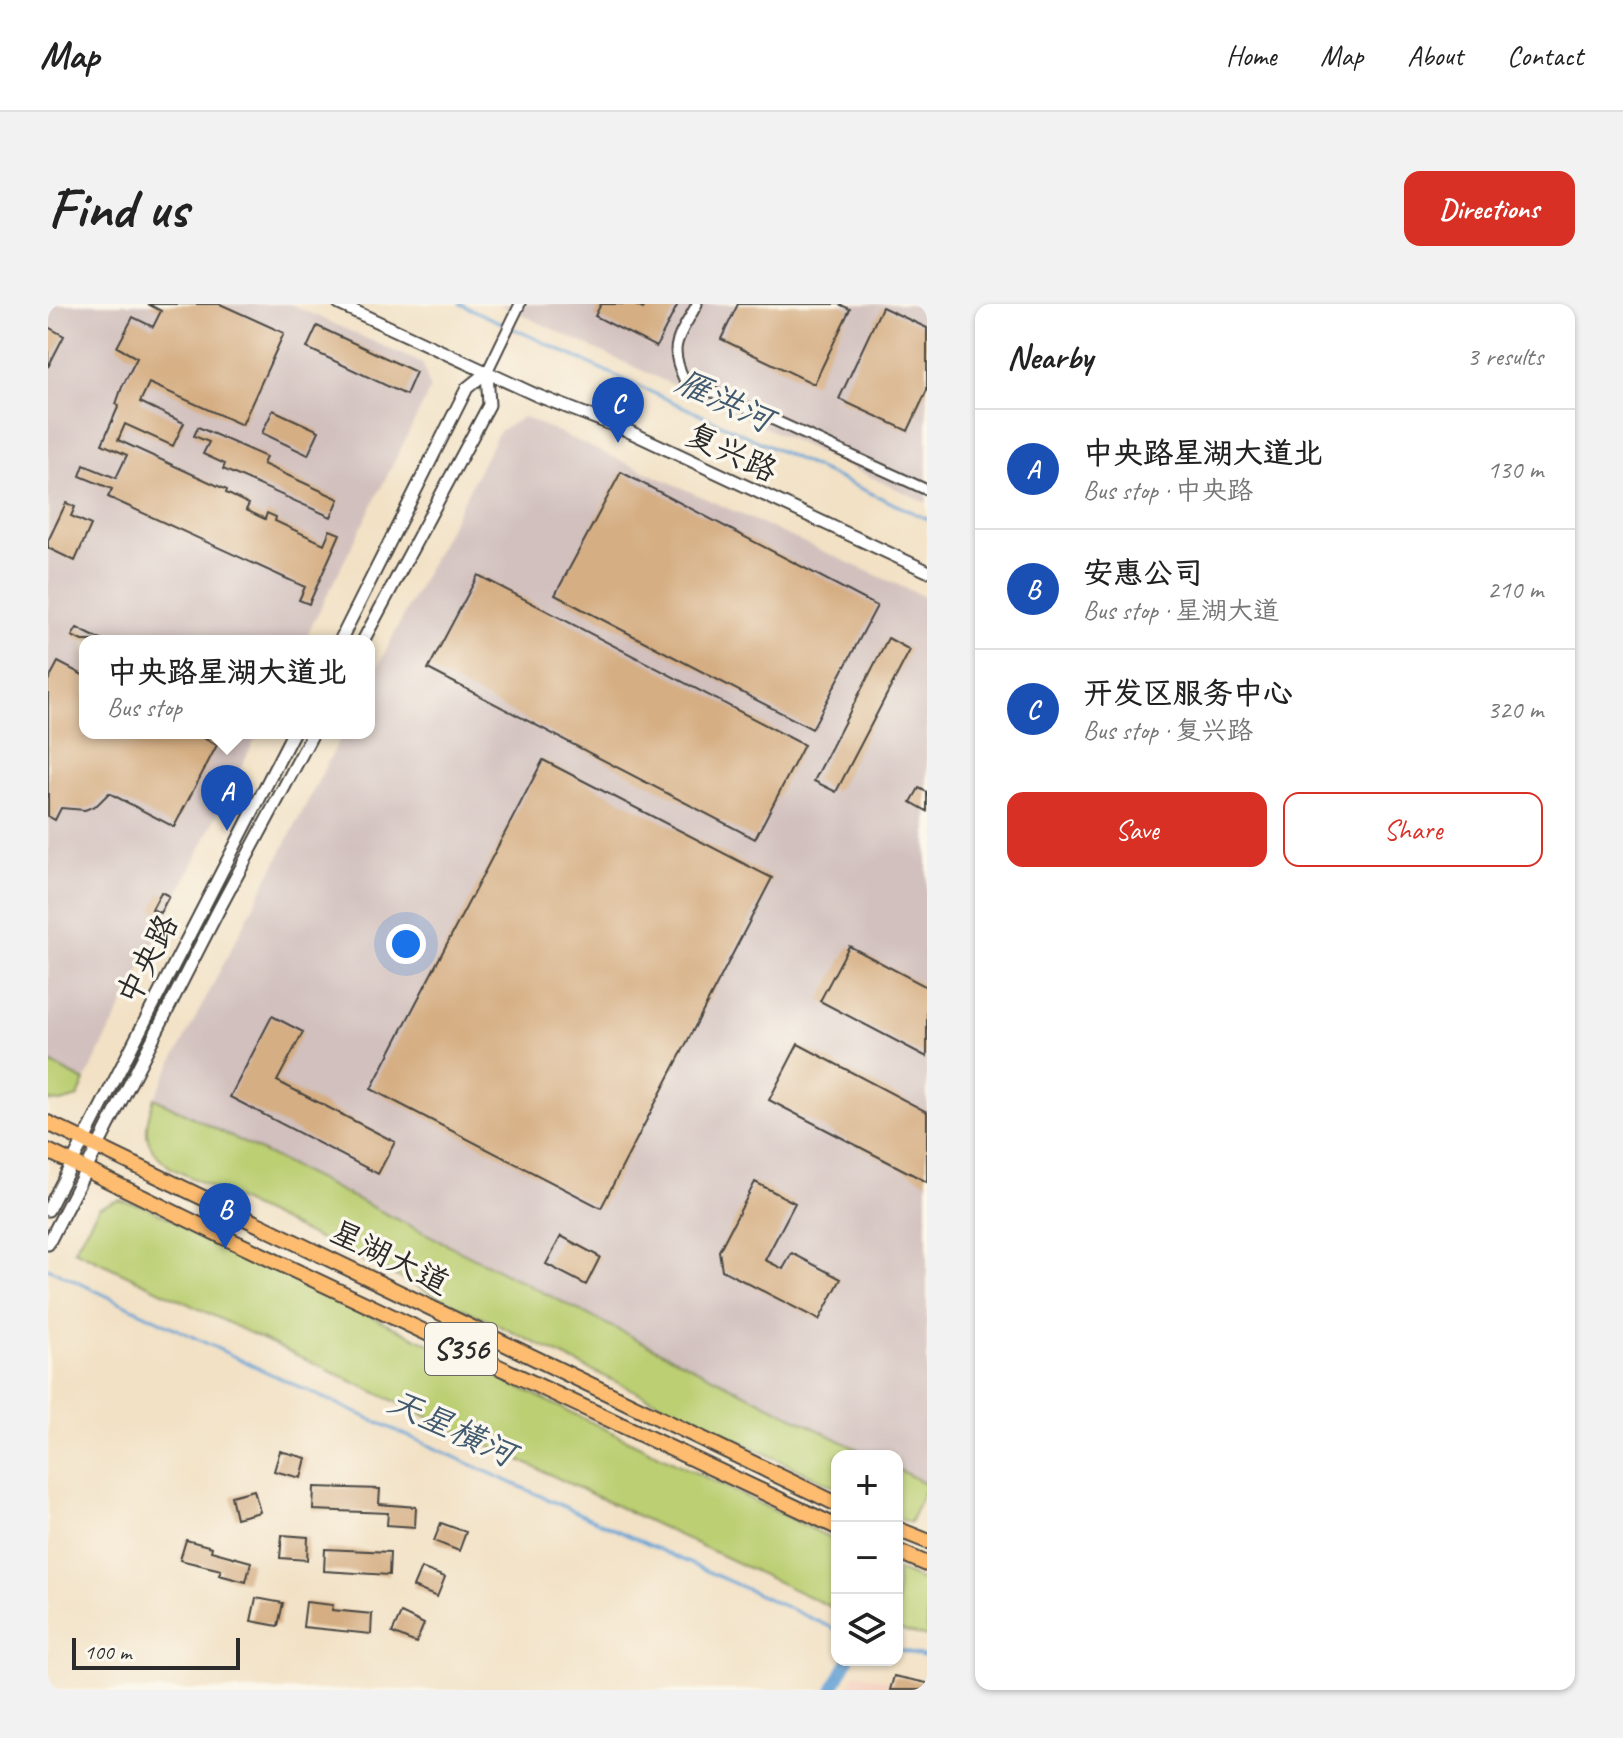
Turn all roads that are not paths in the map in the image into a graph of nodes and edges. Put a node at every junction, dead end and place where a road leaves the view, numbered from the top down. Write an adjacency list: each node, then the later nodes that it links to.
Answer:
1 (339, 304): 4 (street, 复兴路)
2 (520, 304): 4 (street)
3 (697, 304): 5 (street)
4 (487, 372): 6 (street, 复兴路); 7 (street); 8 (street)
5 (927, 490)
6 (927, 571)
7 (343, 635)
8 (366, 635)
9 (290, 739): 12 (street, 中央路)
10 (310, 739): 12 (street)
11 (48, 1123): 12 (main road, 星湖大道)
12 (92, 1143): 14 (street, 中央路); 17 (main road, 星湖大道 / S356)
13 (48, 1151): 14 (main road, 星湖大道)
14 (80, 1166): 15 (street, 中央路); 16 (street, 中央路); 18 (main road, 星湖大道 / S356)
15 (48, 1210)
16 (50, 1241)
17 (831, 1501)
18 (831, 1524)
19 (903, 1531): 20 (main road)
20 (927, 1541)
21 (903, 1554): 22 (main road)
22 (927, 1564)

